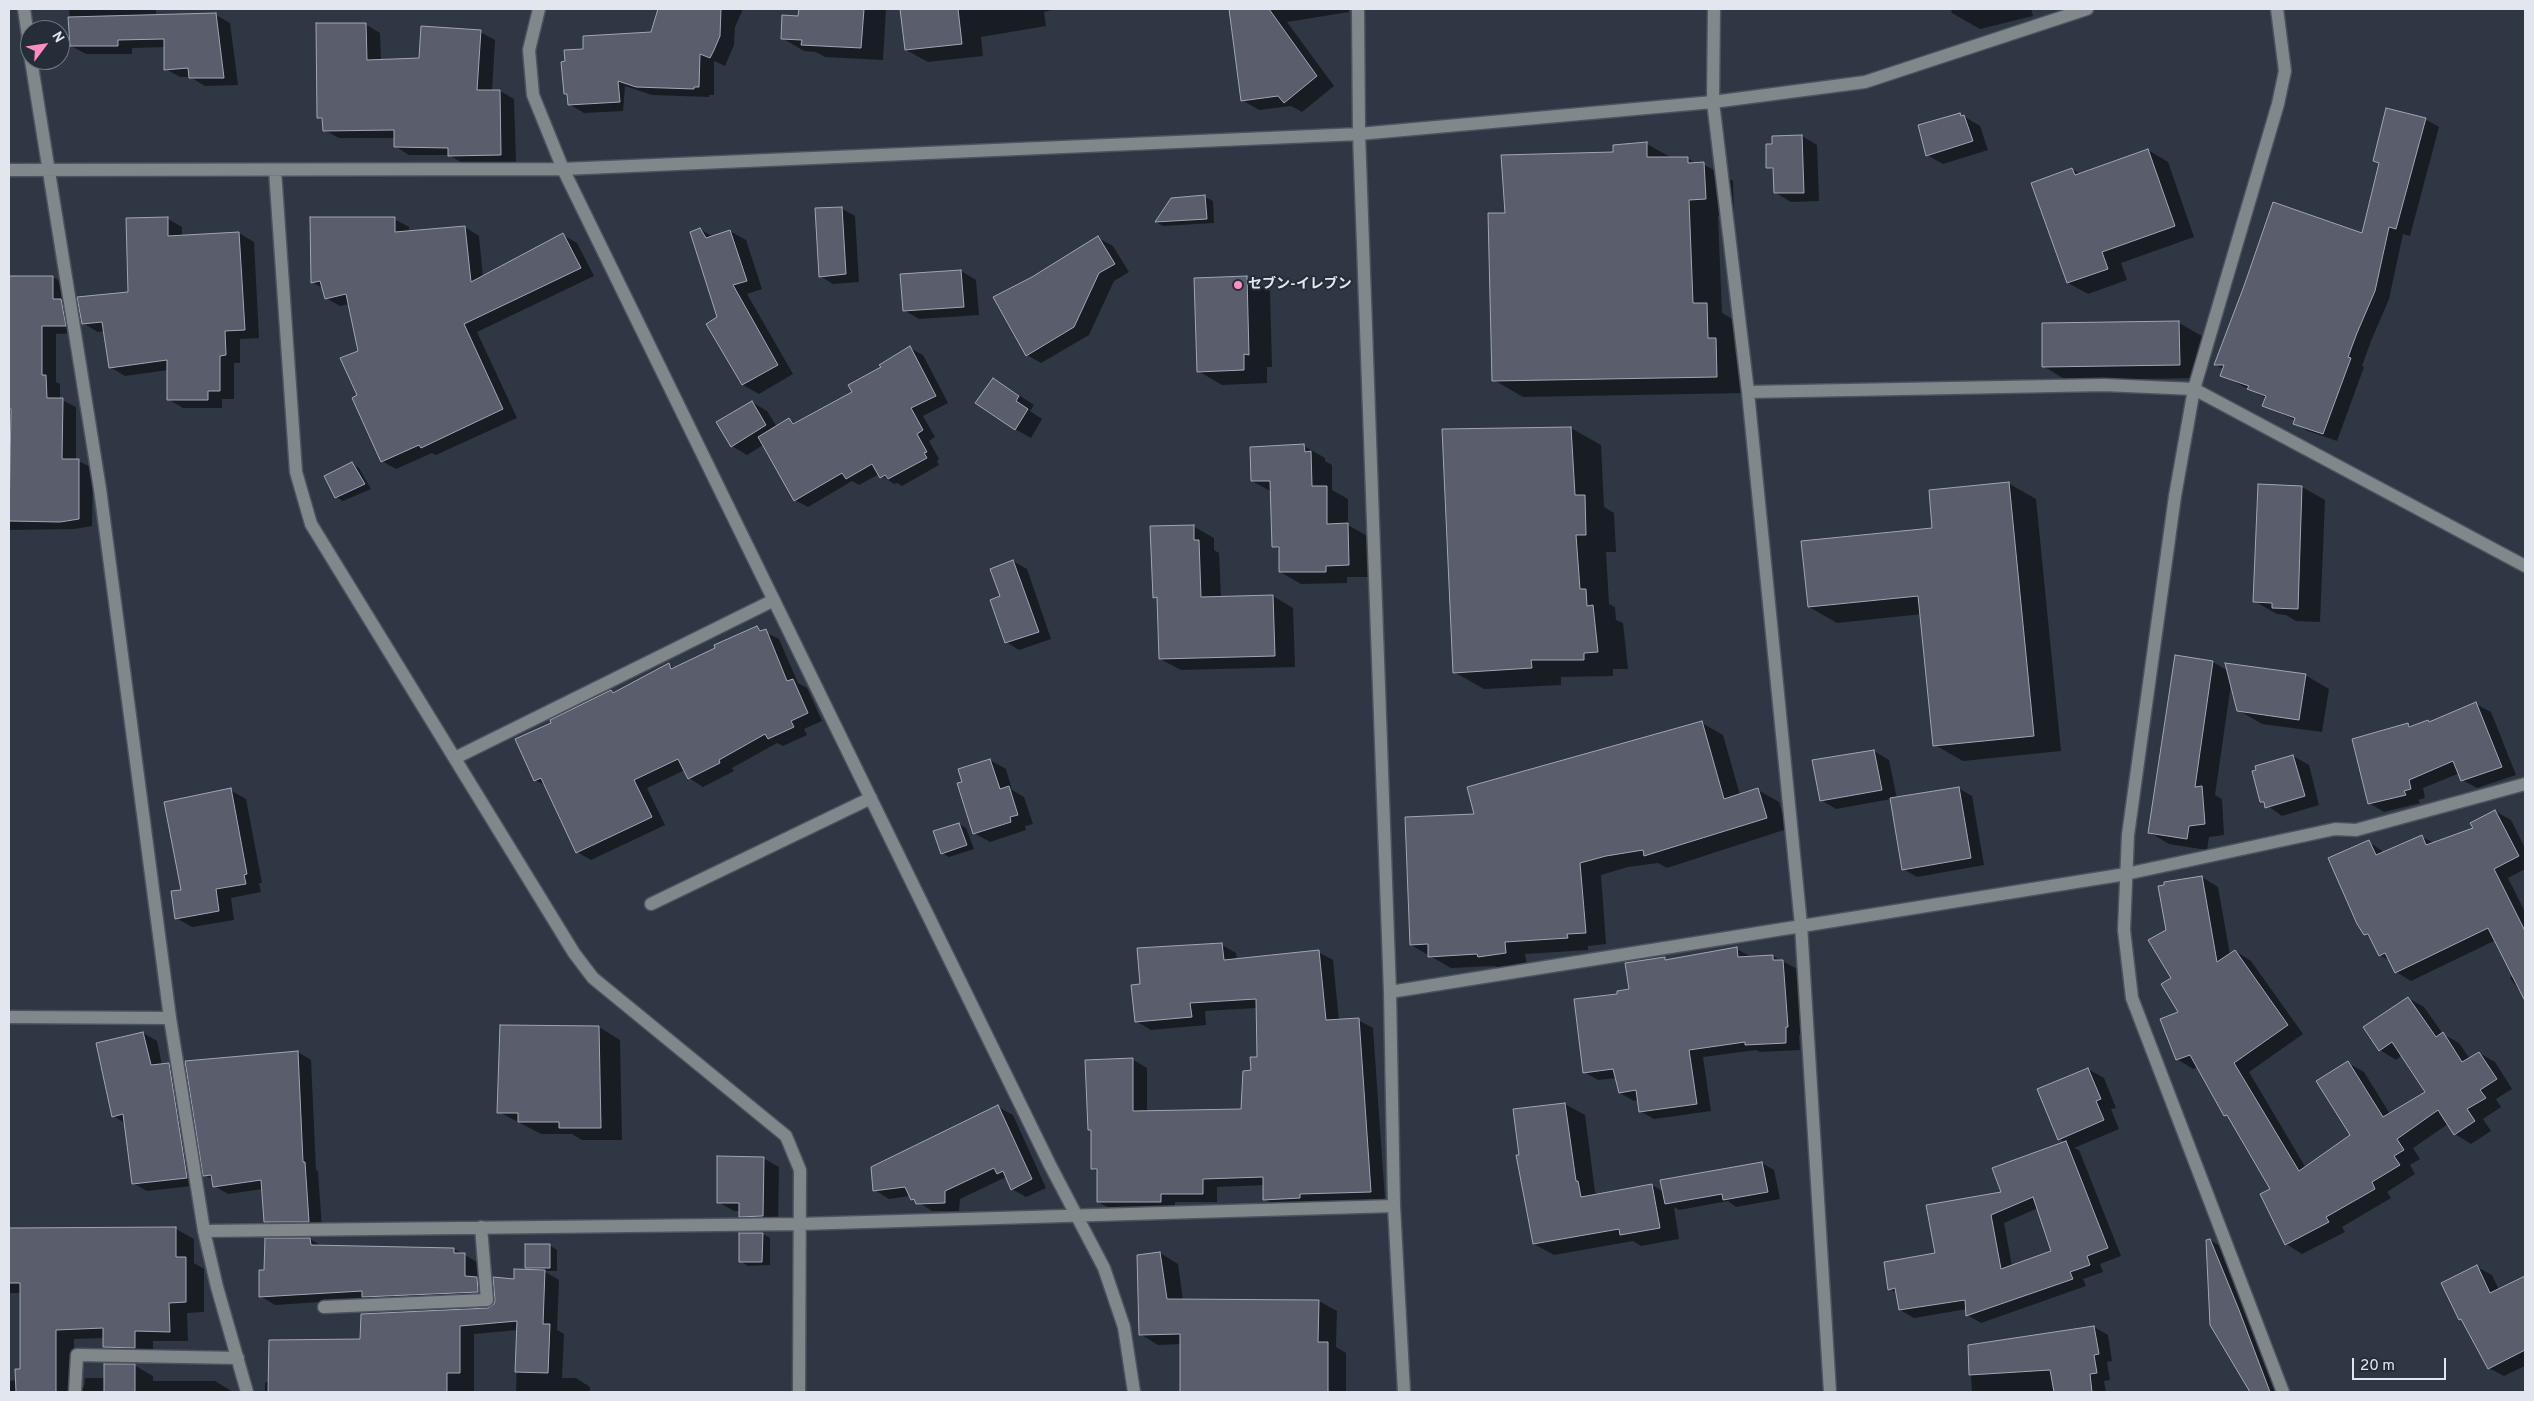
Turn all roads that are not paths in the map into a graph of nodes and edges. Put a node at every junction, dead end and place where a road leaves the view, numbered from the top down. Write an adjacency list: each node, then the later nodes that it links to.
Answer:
1 (540, 9): 10 (street)
2 (1358, 9): 8 (street)
3 (1714, 9): 7 (street)
4 (2086, 9): 7 (street)
5 (2278, 9): 13 (street)
6 (32, 70): 9 (street)
7 (1713, 102): 8 (street); 14 (street)
8 (1359, 134): 10 (street); 23 (street)
9 (47, 169): 11 (street); 12 (street); 25 (street)
10 (562, 169): 12 (street); 16 (street)
11 (9, 170)
12 (275, 170): 17 (street)
13 (2194, 389): 14 (street); 15 (street); 20 (street)
14 (1748, 392): 22 (street)
15 (2525, 566)
16 (774, 600): 17 (street); 19 (street)
17 (455, 758): 28 (street)
18 (2525, 784): 20 (street)
19 (871, 798): 21 (street); 27 (street)
20 (2126, 874): 22 (street); 39 (street)
21 (651, 904)
22 (1801, 925): 23 (street); 38 (street)
23 (1390, 992): 26 (street)
24 (9, 1017): 25 (street)
25 (170, 1018): 30 (street)
26 (1394, 1206): 27 (street); 37 (street)
27 (1076, 1215): 28 (street); 36 (street)
28 (800, 1224): 29 (street); 35 (street)
29 (481, 1227): 30 (street); 31 (street)
30 (204, 1231): 32 (street)
31 (324, 1307)
32 (238, 1358): 33 (street); 34 (street)
33 (75, 1392)
34 (248, 1392)
35 (799, 1392)
36 (1134, 1392)
37 (1404, 1392)
38 (1830, 1392)
39 (2283, 1392)

